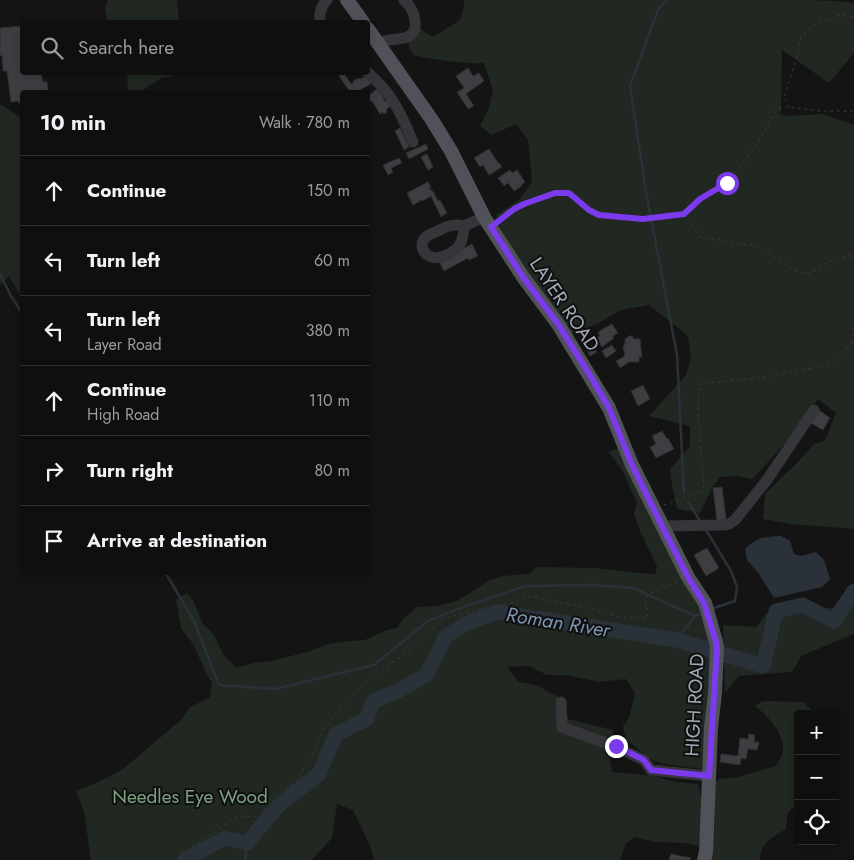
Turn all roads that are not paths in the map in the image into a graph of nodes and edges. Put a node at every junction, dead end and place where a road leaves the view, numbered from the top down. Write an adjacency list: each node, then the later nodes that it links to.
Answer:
1 (327, 0): 4 (lane)
2 (347, 0): 5 (main road)
3 (404, 0): 7 (lane)
4 (320, 20)
5 (362, 20)
6 (370, 31): 7 (main road, LAYER ROAD)
7 (378, 43): 10 (main road, LAYER ROAD)
8 (370, 75): 9 (lane)
9 (413, 142)
10 (488, 222): 11 (lane); 13 (main road, LAYER ROAD)
11 (464, 226)
12 (814, 410): 13 (lane)
13 (662, 526): 14 (main road, LAYER ROAD)
14 (716, 649): 16 (main road, HIGH ROAD)
15 (561, 702): 16 (lane)
16 (709, 776): 17 (main road, HIGH ROAD)
17 (704, 860)

